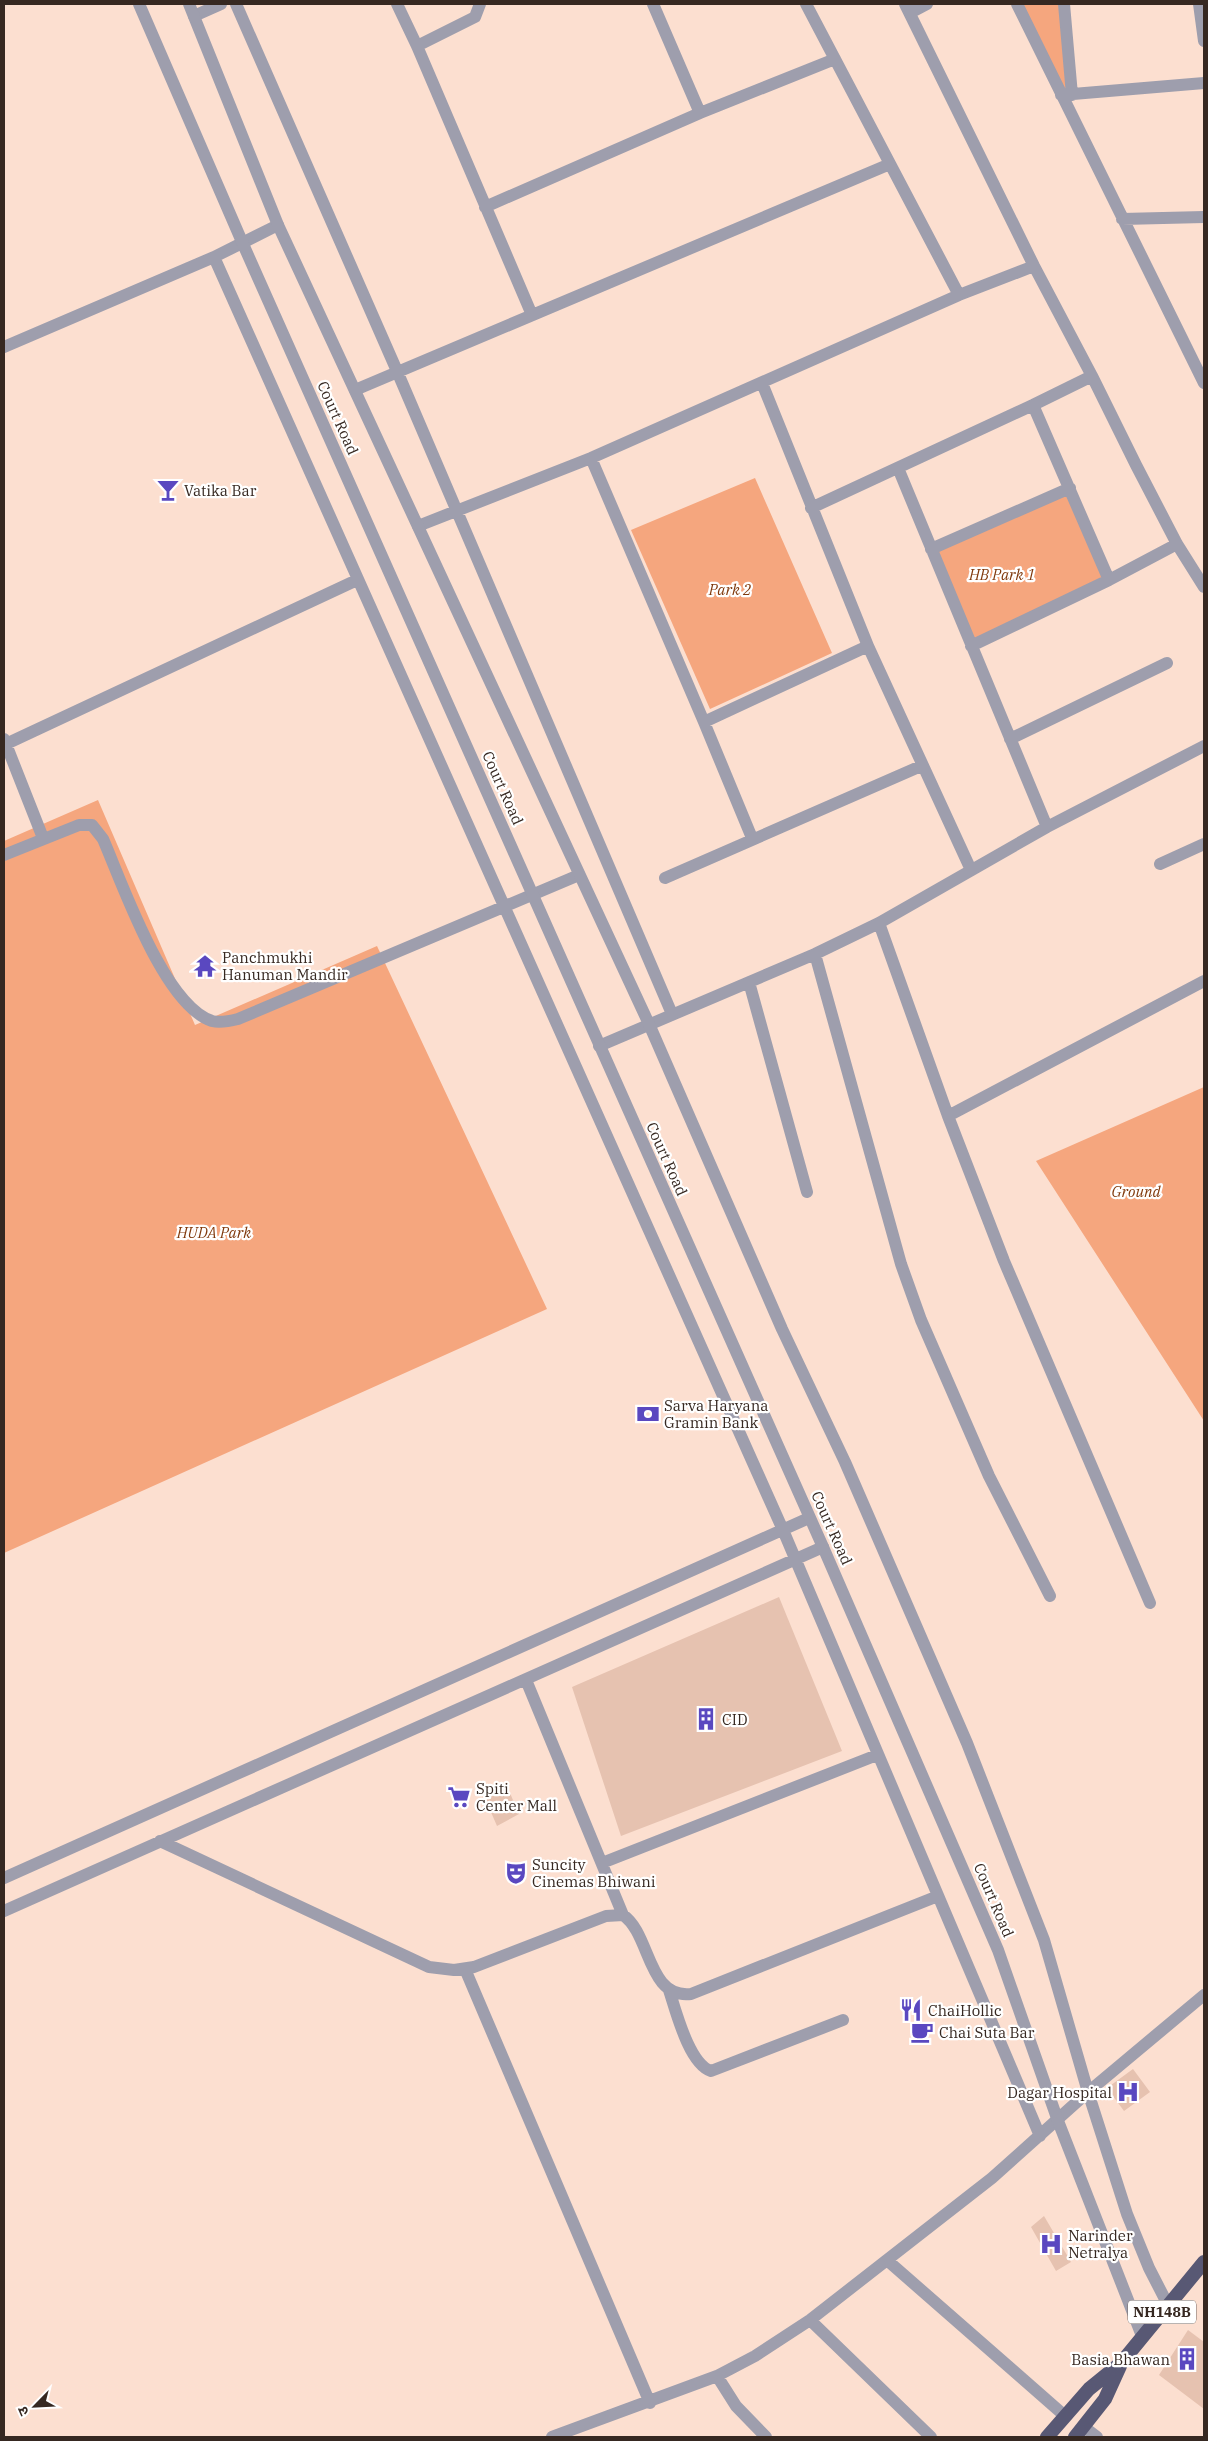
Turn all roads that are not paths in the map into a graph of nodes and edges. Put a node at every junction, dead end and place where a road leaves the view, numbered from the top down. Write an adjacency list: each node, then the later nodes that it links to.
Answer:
1 (139, 4): 25 (street, Court Road)
2 (221, 4): 13 (street)
3 (236, 4): 31 (street)
4 (397, 4): 15 (street)
5 (480, 4): 15 (street)
6 (653, 4): 19 (street)
7 (806, 4): 16 (street)
8 (927, 4): 12 (street)
9 (1017, 4): 18 (street)
10 (1064, 4): 18 (street)
11 (1199, 4): 14 (street)
12 (907, 9): 27 (street)
13 (191, 10): 24 (street)
14 (1204, 41)
15 (417, 46): 21 (street)
16 (835, 59): 19 (street); 20 (street)
17 (1204, 83): 18 (street)
18 (1066, 95): 23 (street)
19 (700, 113): 21 (street)
20 (890, 164): 28 (street); 29 (street)
21 (485, 207): 29 (street)
22 (1204, 217): 23 (street)
23 (1122, 219): 34 (street)
24 (278, 226): 25 (street); 35 (street)
25 (243, 244): 26 (street); 65 (street, Court Road)
26 (214, 257): 30 (street); 45 (street)
27 (1034, 266): 28 (street); 32 (street)
28 (959, 295): 33 (street)
29 (532, 316): 31 (street)
30 (4, 347)
31 (397, 371): 35 (street); 41 (street)
32 (1092, 376): 36 (street); 43 (street)
33 (762, 383): 37 (street); 40 (street)
34 (1204, 383)
35 (355, 390): 42 (street)
36 (1033, 405): 38 (street); 39 (street)
37 (591, 458): 41 (street); 51 (street)
38 (898, 468): 40 (street); 44 (street)
39 (1070, 488): 44 (street); 46 (street)
40 (812, 508): 48 (street)
41 (456, 511): 42 (street); 71 (street)
42 (418, 526): 63 (street)
43 (1177, 544): 46 (street); 47 (street)
44 (931, 549): 49 (street)
45 (358, 580): 53 (street); 66 (street)
46 (1109, 580): 49 (street)
47 (1204, 587)
48 (868, 646): 51 (street); 55 (street)
49 (971, 646): 52 (street)
50 (1167, 663): 52 (street)
51 (704, 722): 58 (street)
52 (1010, 739): 56 (street)
53 (5, 742): 57 (street)
54 (1204, 746): 56 (street)
55 (921, 766): 58 (street); 62 (street)
56 (1047, 827): 62 (street)
57 (43, 838): 60 (street); 66 (street)
58 (752, 838): 64 (street)
59 (1204, 844): 61 (street)
60 (4, 855)
61 (1160, 864)
62 (971, 870): 67 (street)
63 (579, 875): 65 (street); 72 (street)
64 (666, 878)
65 (533, 895): 66 (street); 73 (street, Court Road)
66 (504, 908): 77 (street)
67 (879, 923): 68 (street); 74 (street)
68 (815, 954): 70 (street); 80 (street)
69 (1204, 981): 74 (street)
70 (749, 982): 71 (street); 75 (street)
71 (672, 1014): 72 (street)
72 (649, 1024): 73 (street); 94 (street)
73 (599, 1046): 76 (street, Court Road)
74 (948, 1116): 81 (street)
75 (807, 1192)
76 (809, 1518): 77 (street); 78 (street, Court Road)
77 (783, 1530): 79 (street); 86 (street)
78 (823, 1547): 79 (street); 95 (street, Court Road)
79 (796, 1560): 82 (street); 83 (street)
80 (1050, 1596)
81 (1150, 1603)
82 (526, 1680): 84 (street); 85 (street)
83 (877, 1755): 85 (street); 87 (street)
84 (160, 1841): 88 (street); 90 (street)
85 (602, 1863): 89 (street)
86 (4, 1878)
87 (938, 1896): 91 (street); 96 (street)
88 (4, 1911)
89 (623, 1915): 90 (street); 91 (street)
90 (465, 1969): 104 (street)
91 (669, 1990): 93 (street)
92 (1204, 1995): 94 (street)
93 (843, 2020)
94 (1088, 2092): 95 (street); 99 (street)
95 (1058, 2121): 96 (street); 101 (street, Court Road)
96 (1040, 2136): 97 (street)
97 (888, 2261): 100 (street); 105 (street)
98 (1204, 2262): 99 (highway, NH148B)
99 (1168, 2306): 101 (highway, NH148B)
100 (810, 2320): 103 (street); 109 (street)
101 (1142, 2336): 102 (highway, NH148B)
102 (1121, 2363): 105 (highway, NH148B); 106 (highway, NH148B)
103 (717, 2376): 104 (street); 108 (street)
104 (650, 2403): 107 (street)
105 (1065, 2416): 110 (highway, NH148B)
106 (1080, 2432): 111 (street)
107 (552, 2437)
108 (766, 2437)
109 (931, 2437)
110 (1047, 2437)
111 (1097, 2437)

